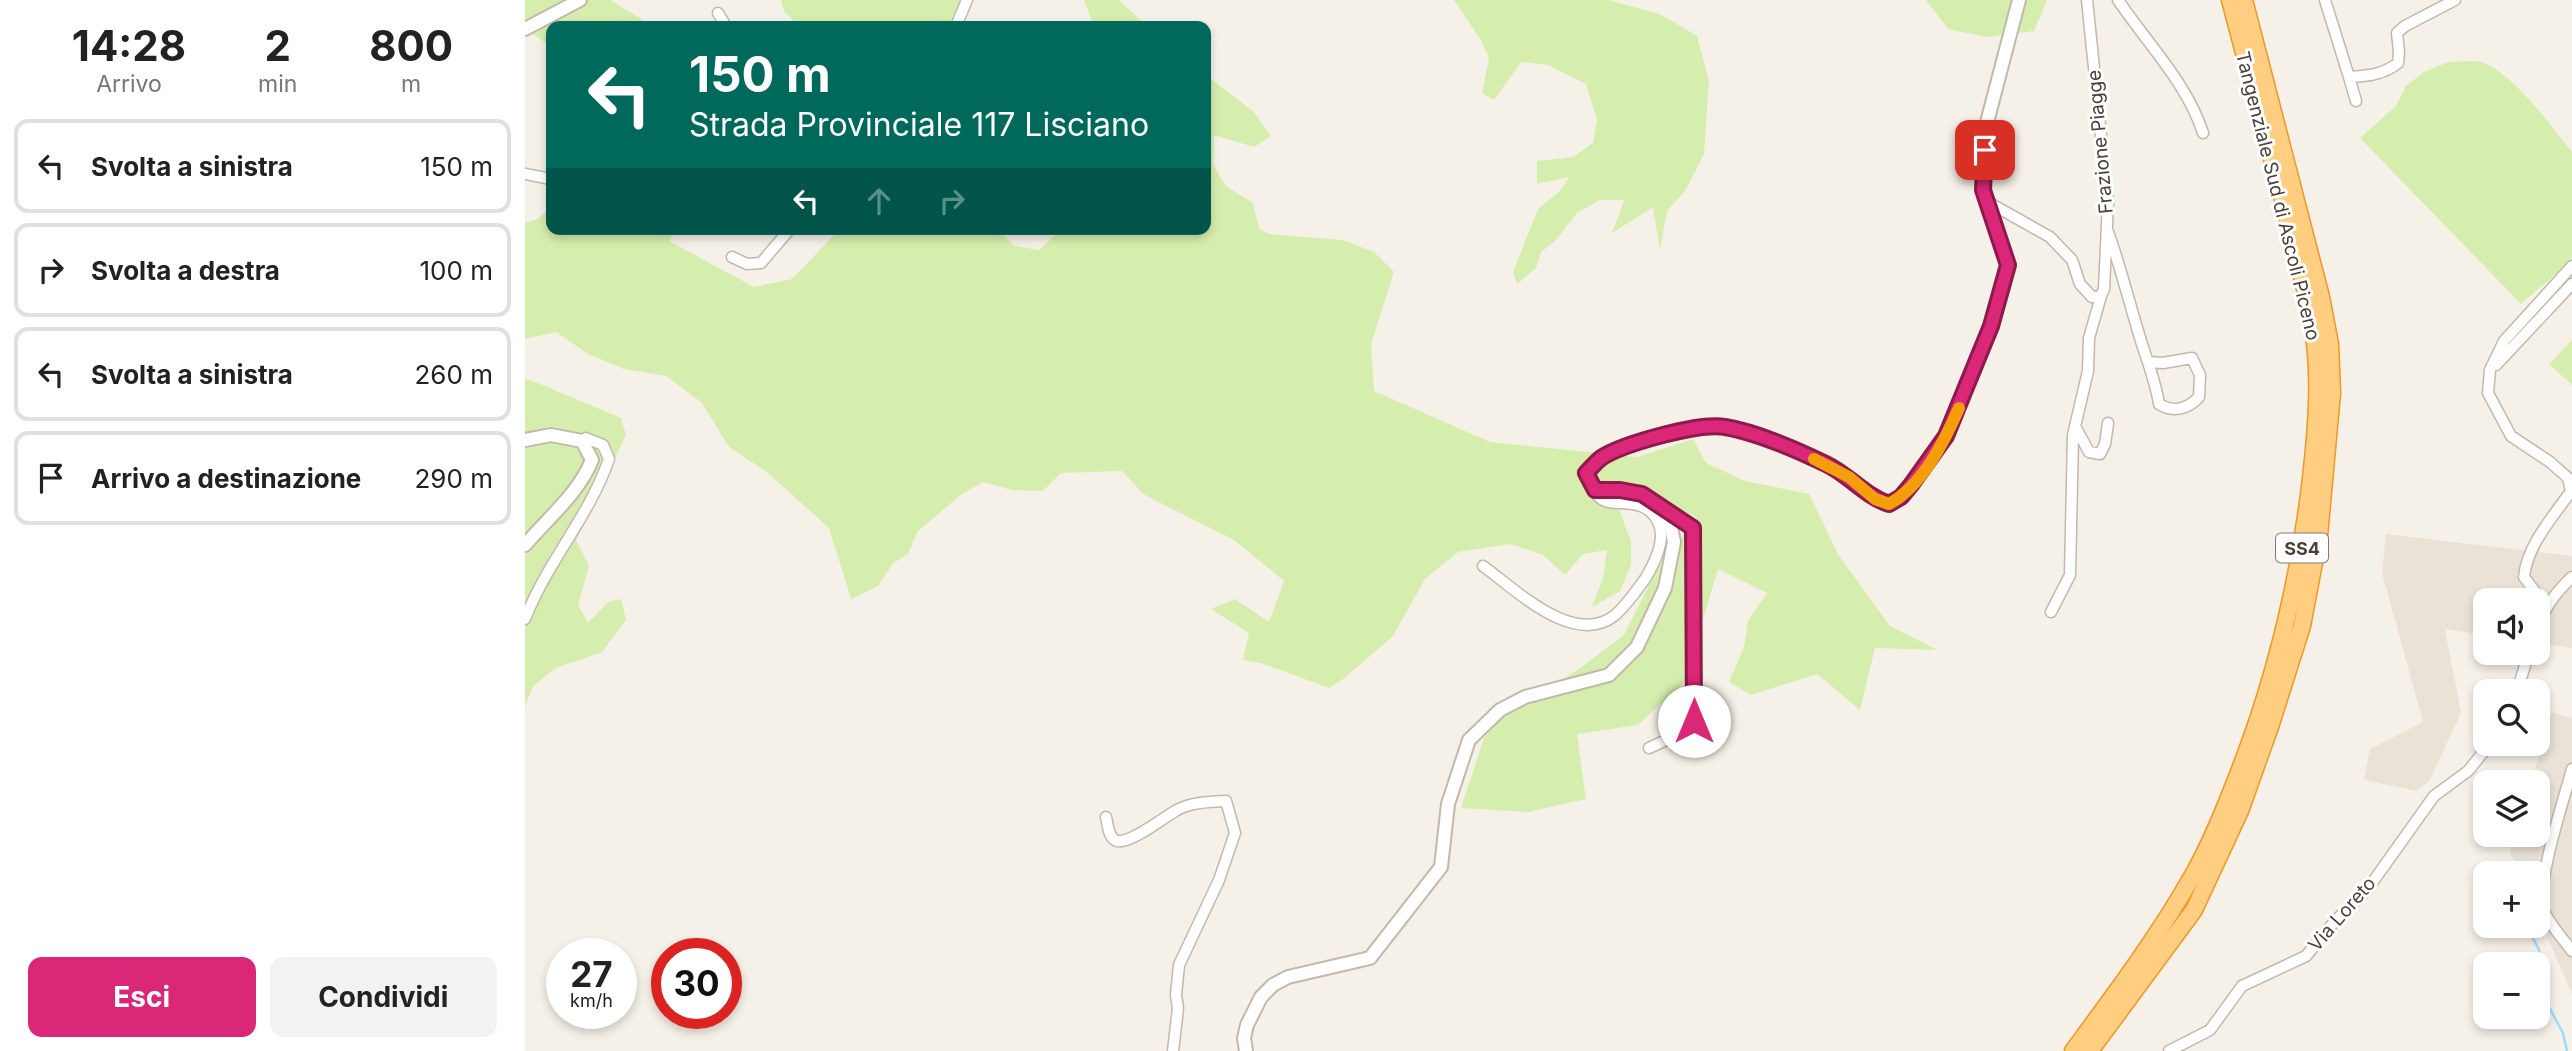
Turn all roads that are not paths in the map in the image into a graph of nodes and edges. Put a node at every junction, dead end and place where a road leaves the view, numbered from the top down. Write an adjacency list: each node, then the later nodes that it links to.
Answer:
1 (580, 0): 13 (street)
2 (967, 0): 12 (street)
3 (2019, 0): 19 (street)
4 (2087, 0): 20 (street, Frazione Piagge)
5 (2118, 0): 16 (street)
6 (2230, 0): 48 (highway, Tangenziale Sud di Ascoli Piceno / SS4)
7 (2244, 0): 49 (highway, Tangenziale Sud di Ascoli Piceno / SS4)
8 (2325, 0): 14 (street)
9 (2455, 0): 14 (street)
10 (718, 13): 11 (street)
11 (723, 21)
12 (958, 21)
13 (525, 29)
14 (2349, 77): 15 (street)
15 (2356, 101)
16 (2203, 133)
17 (525, 174): 18 (street)
18 (546, 178)
19 (1986, 201): 26 (street); 32 (street)
20 (2107, 229): 26 (street, Frazione Piagge); 27 (street)
21 (785, 235): 22 (street)
22 (732, 257)
23 (2572, 266): 25 (street)
24 (2572, 284): 25 (street)
25 (2556, 294): 37 (street)
26 (2101, 296): 29 (street, Frazione Piagge)
27 (2149, 362): 27 (street)
28 (2108, 423): 29 (street)
29 (2076, 428): 39 (street, Frazione Piagge)
30 (525, 440): 31 (street)
31 (582, 441): 34 (street); 40 (street)
32 (1595, 490): 33 (street); 35 (street)
33 (1665, 510): 41 (street); 47 (street)
34 (525, 545)
35 (1483, 566)
36 (2572, 577): 38 (street)
37 (2533, 588)
38 (2550, 600)
39 (2051, 612)
40 (525, 619)
41 (1649, 748)
42 (2480, 756): 50 (street, Via Loreto)
43 (2572, 769): 45 (street)
44 (1106, 817): 46 (street)
45 (2572, 951)
46 (1173, 1051)
47 (1246, 1051)
48 (2073, 1051)
49 (2090, 1051)
50 (2169, 1051)

